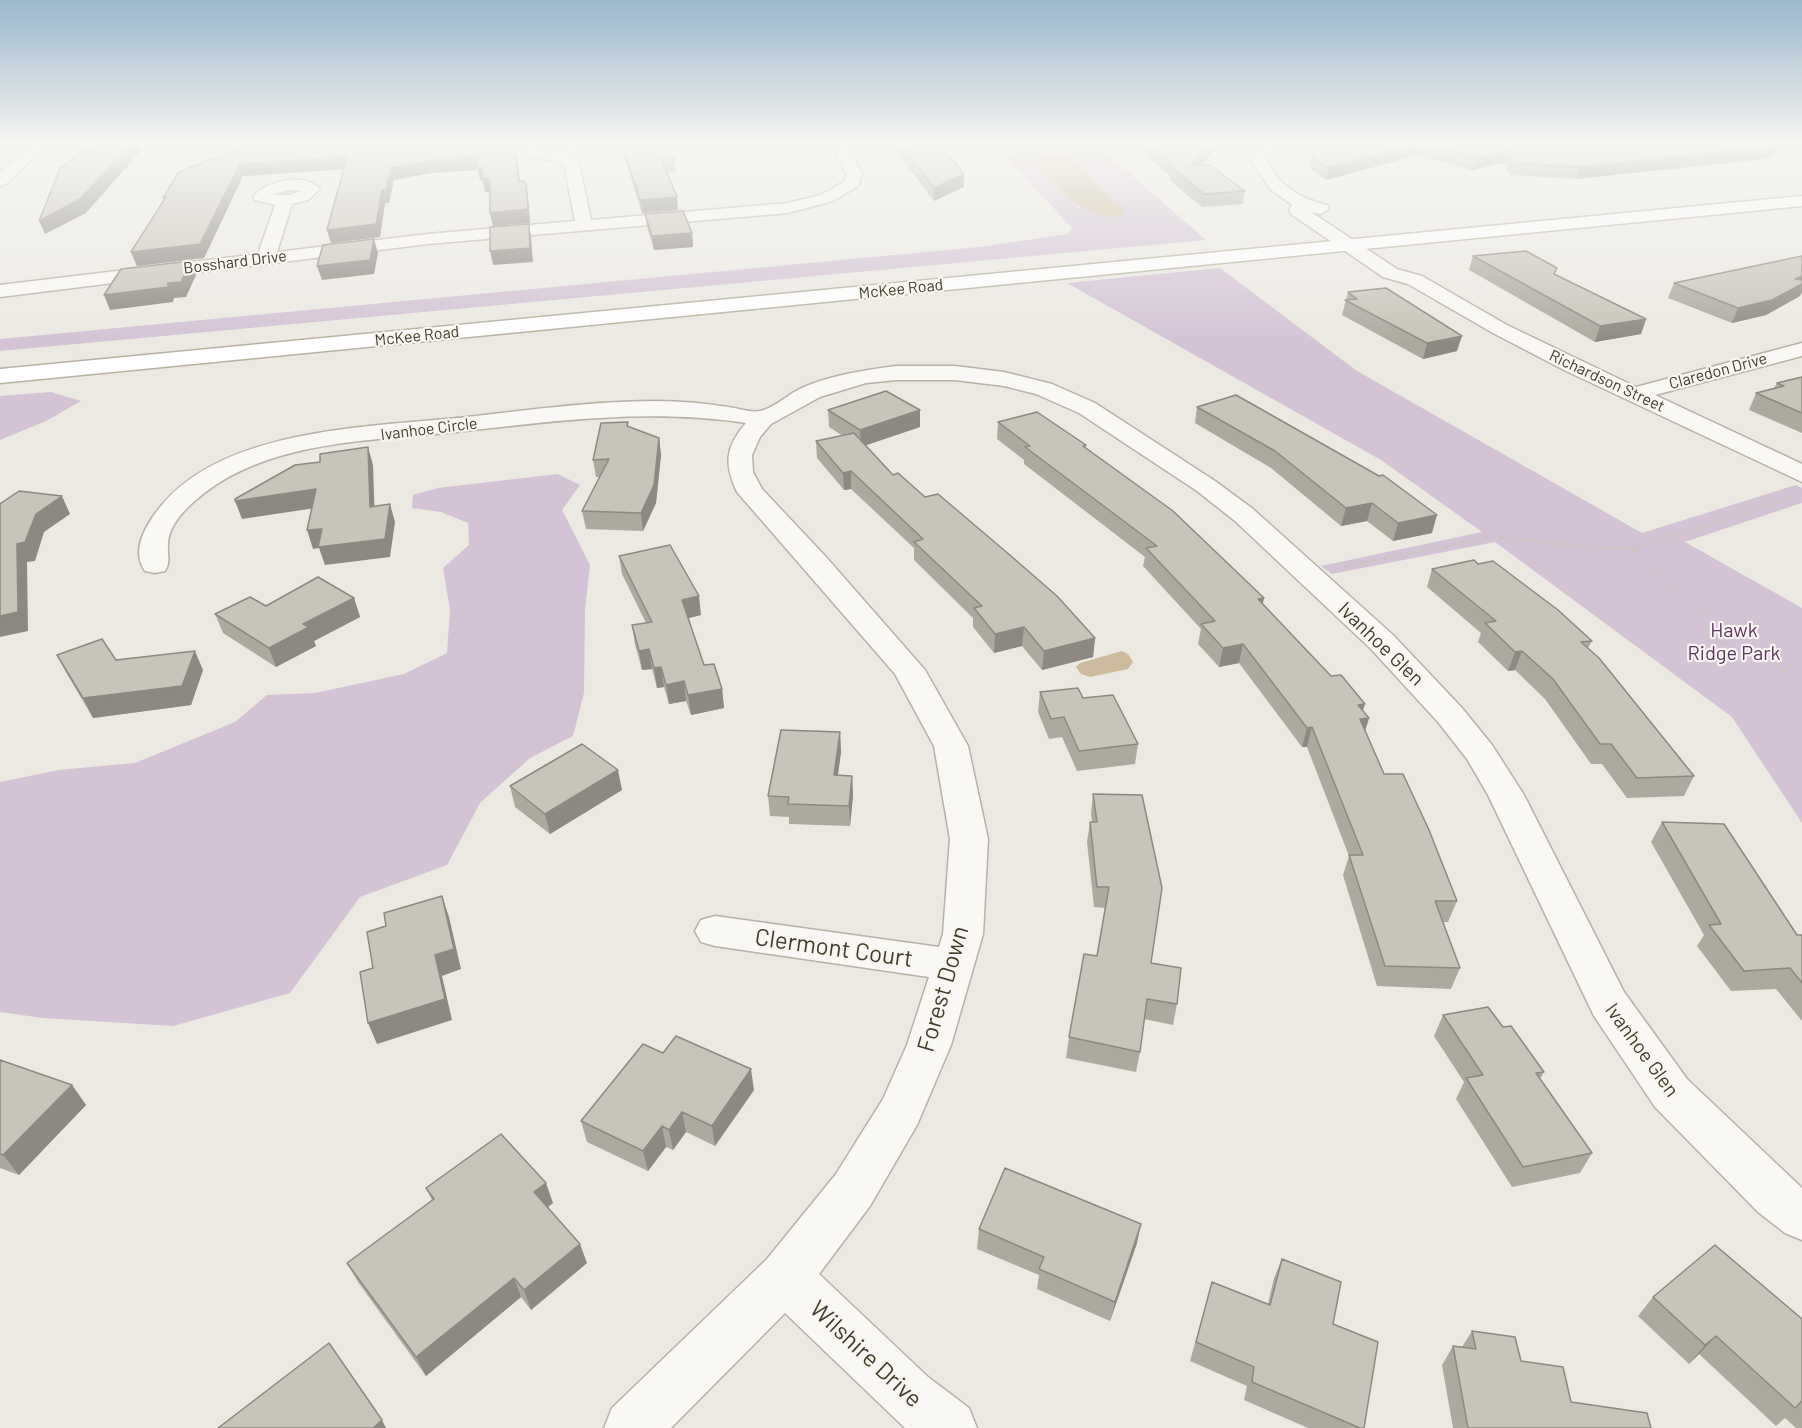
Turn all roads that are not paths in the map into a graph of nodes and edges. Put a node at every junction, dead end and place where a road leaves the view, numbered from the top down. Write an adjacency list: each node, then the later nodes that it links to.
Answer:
1 (282, 211): 12 (street)
2 (581, 211): 8 (street)
3 (762, 211): 8 (street, Bosshard Drive)
4 (1298, 211): 9 (street)
5 (1323, 211): 10 (street, Richardson Street)
6 (1599, 211): 10 (main road, McKee Road)
7 (1704, 211): 11 (main road, McKee Road)
8 (584, 225): 12 (street, Bosshard Drive)
9 (1331, 233): 10 (main road, McKee Road); 16 (main road, McKee Road)
10 (1353, 238): 11 (main road, McKee Road); 13 (street, Richardson Street); 17 (main road, McKee Road)
11 (1375, 243): 13 (street, Richardson Street)
12 (266, 259): 14 (street, Bosshard Drive)
13 (1415, 280): 18 (street, Richardson Street)
14 (0, 291)
15 (1802, 349): 18 (street, Claredon Drive)
16 (0, 359)
17 (0, 376)
18 (1634, 394): 20 (street, Richardson Street)
19 (763, 419): 21 (street, Ivanhoe Circle); 23 (street, Forest Down); 24 (street, Ivanhoe Glen)
20 (1802, 474)
21 (155, 565)
22 (715, 931): 23 (street, Clermont Court)
23 (954, 965): 25 (street, Forest Down)
24 (1802, 1217)
25 (785, 1277): 26 (street, Forest Down); 27 (street, Wilshire Drive)
26 (632, 1428)
27 (950, 1428)

